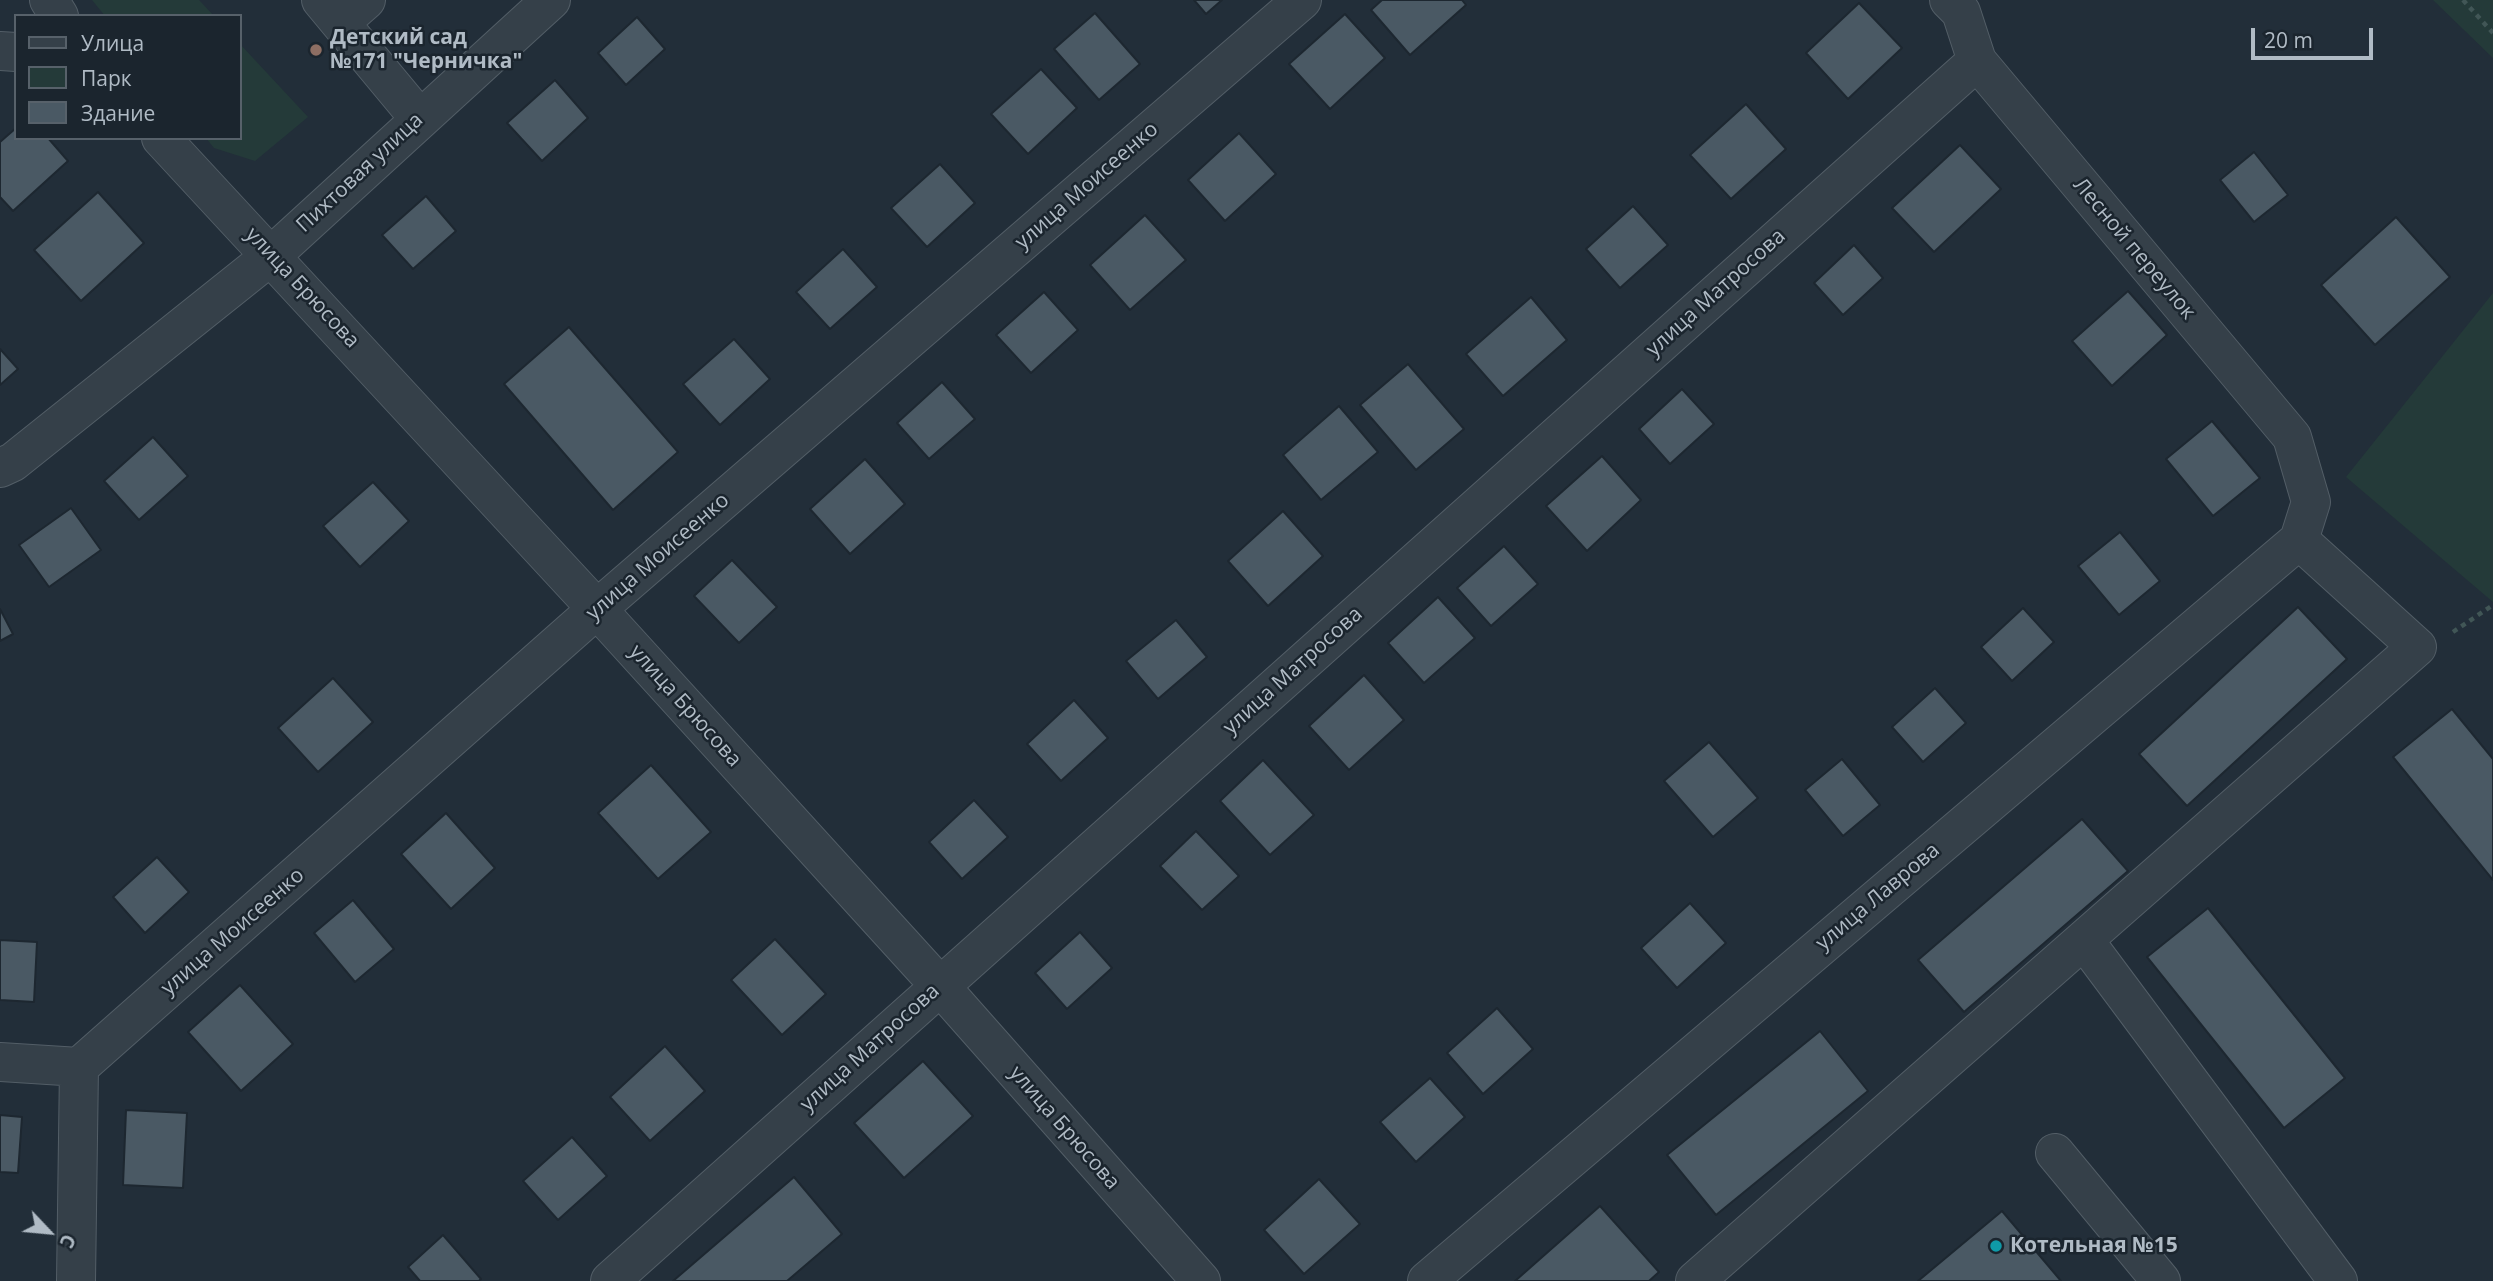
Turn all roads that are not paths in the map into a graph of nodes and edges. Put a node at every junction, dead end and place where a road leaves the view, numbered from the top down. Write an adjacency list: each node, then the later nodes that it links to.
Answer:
1 (551, 0): 6 (street, Пихтовая улица)
2 (1301, 0): 11 (street, улица Моисеенко)
3 (1949, 0): 5 (street, Лесной переулок)
4 (343, 7): 6 (street)
5 (1977, 61): 10 (street, Лесной переулок); 13 (street, улица Матросова)
6 (419, 118): 8 (street, Пихтовая улица)
7 (163, 140): 8 (street, улица Брюсова)
8 (272, 255): 9 (street, Пихтовая улица); 11 (street, улица Брюсова)
9 (0, 468)
10 (2299, 540): 12 (street); 20 (street, улица Лаврова)
11 (597, 609): 13 (street, улица Брюсова); 15 (street, улица Моисеенко)
12 (2084, 940): 21 (street); 23 (street)
13 (940, 986): 17 (street, улица Брюсова); 19 (street, улица Матросова)
14 (0, 1062): 15 (street)
15 (79, 1067): 18 (street)
16 (2055, 1153): 22 (street)
17 (1181, 1275)
18 (76, 1281)
19 (610, 1281)
20 (1427, 1281)
21 (1695, 1281)
22 (2161, 1281)
23 (2338, 1281)

